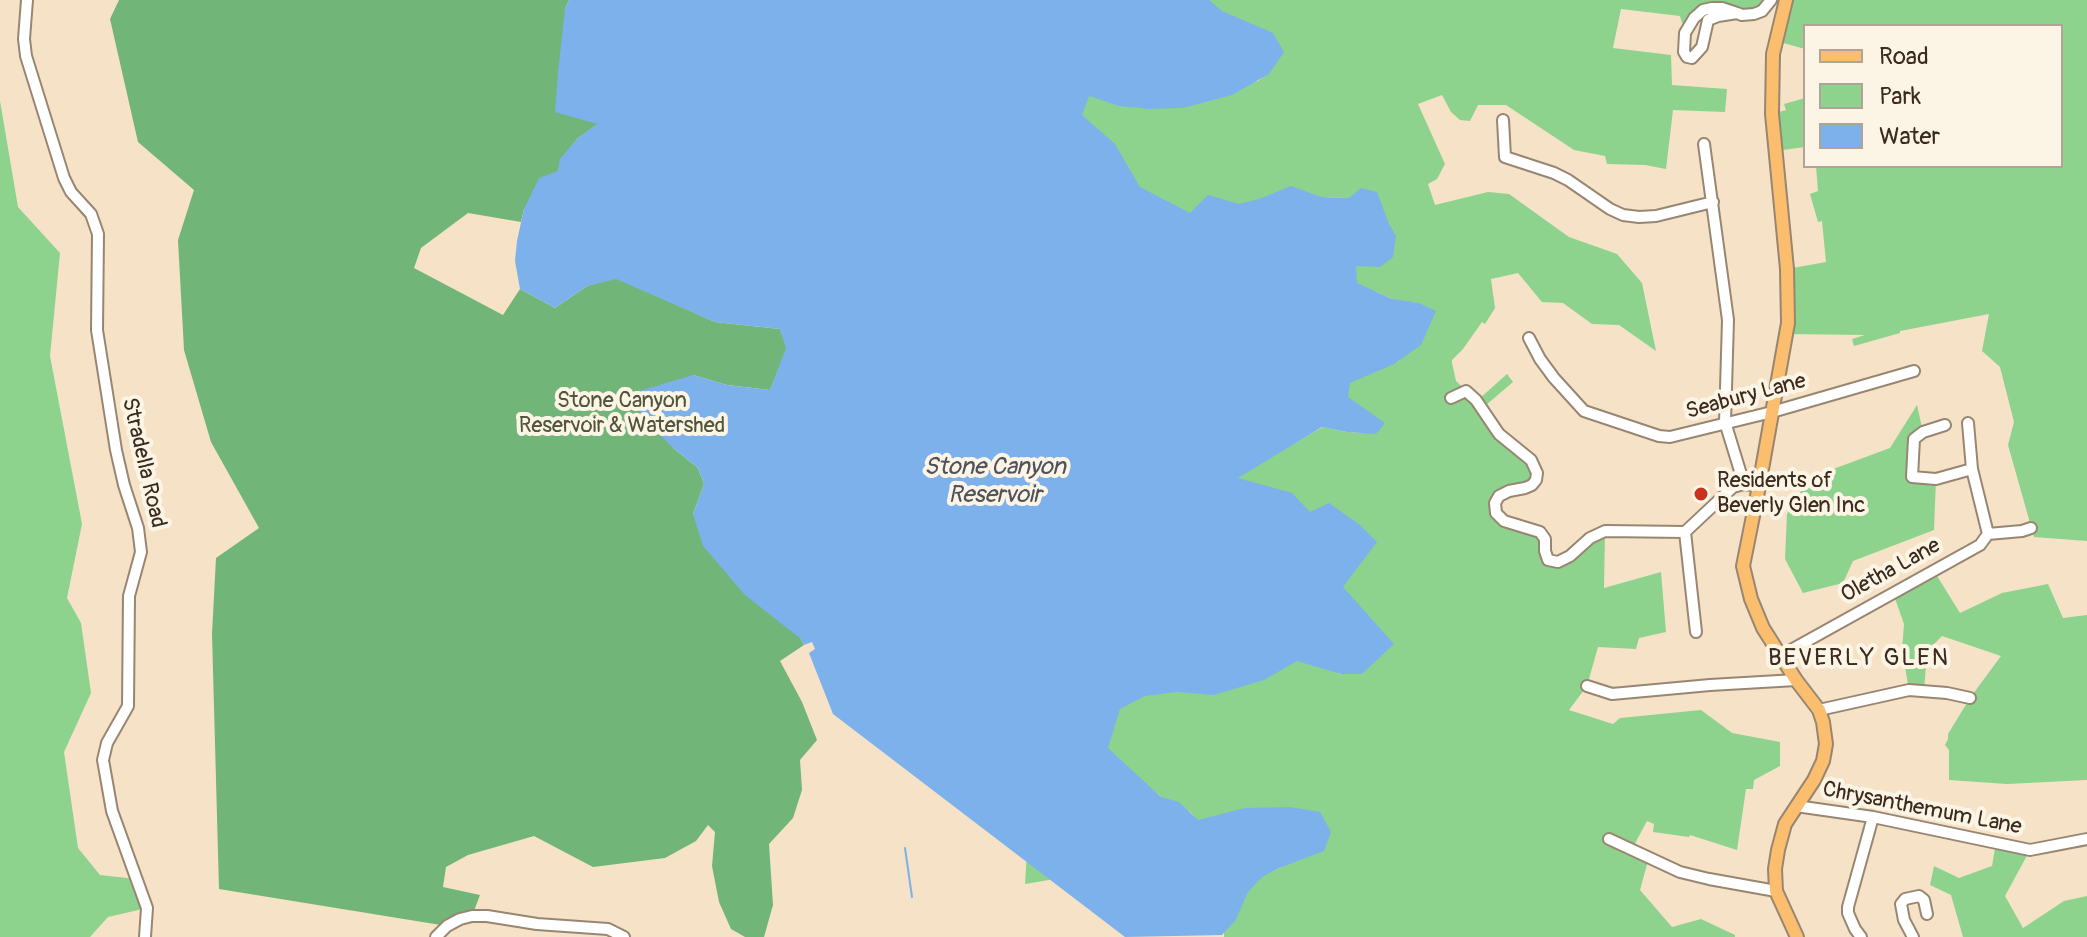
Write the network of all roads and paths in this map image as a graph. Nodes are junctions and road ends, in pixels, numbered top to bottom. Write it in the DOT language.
graph roads {
  1 [pos="27,0"];
  2 [pos="1771,0"];
  3 [pos="1786,0"];
  4 [pos="1737,13"];
  5 [pos="1503,120"];
  6 [pos="1704,144"];
  7 [pos="1713,202"];
  8 [pos="1529,338"];
  9 [pos="1914,371"];
  10 [pos="1451,398"];
  11 [pos="1772,412"];
  12 [pos="1725,422"];
  13 [pos="1968,423"];
  14 [pos="1945,425"];
  15 [pos="1972,469"];
  16 [pos="1744,484"];
  17 [pos="1759,486"];
  18 [pos="2027,529"];
  19 [pos="1685,532"];
  20 [pos="1988,534"];
  21 [pos="1696,632"];
  22 [pos="1780,656"];
  23 [pos="1796,680"];
  24 [pos="1587,686"];
  25 [pos="1970,698"];
  26 [pos="1819,710"];
  27 [pos="1796,806"];
  28 [pos="1873,817"];
  29 [pos="1609,839"];
  30 [pos="2087,839"];
  31 [pos="1776,891"];
  32 [pos="1927,914"];
  33 [pos="145,937"];
  34 [pos="436,937"];
  35 [pos="624,937"];
  36 [pos="1797,937"];
  37 [pos="1861,937"];
  38 [pos="1913,937"];
  1 -- 33 [label="street, Stradella Road"];
  2 -- 4 [label="street"];
  3 -- 11 [label="main road"];
  4 -- 4 [label="street"];
  5 -- 7 [label="street"];
  6 -- 7 [label="street"];
  7 -- 12 [label="street"];
  8 -- 12 [label="street, Seabury Lane"];
  9 -- 11 [label="street, Seabury Lane"];
  10 -- 19 [label="street"];
  11 -- 12 [label="street, Seabury Lane"];
  11 -- 17 [label="main road"];
  12 -- 16 [label="street"];
  13 -- 15 [label="street"];
  14 -- 15 [label="street"];
  15 -- 20 [label="street"];
  16 -- 17 [label="street"];
  16 -- 19 [label="street"];
  17 -- 22 [label="main road"];
  18 -- 20 [label="street"];
  19 -- 21 [label="street"];
  20 -- 22 [label="street, Oletha Lane"];
  22 -- 23 [label="main road"];
  23 -- 24 [label="street"];
  23 -- 26 [label="main road"];
  25 -- 26 [label="street"];
  26 -- 27 [label="main road"];
  27 -- 28 [label="street, Chrysanthemum Lane"];
  27 -- 31 [label="main road"];
  28 -- 30 [label="street, Chrysanthemum Lane"];
  28 -- 37 [label="street"];
  29 -- 31 [label="street"];
  31 -- 36 [label="main road"];
  32 -- 38 [label="street"];
  34 -- 35 [label="street"];
}
